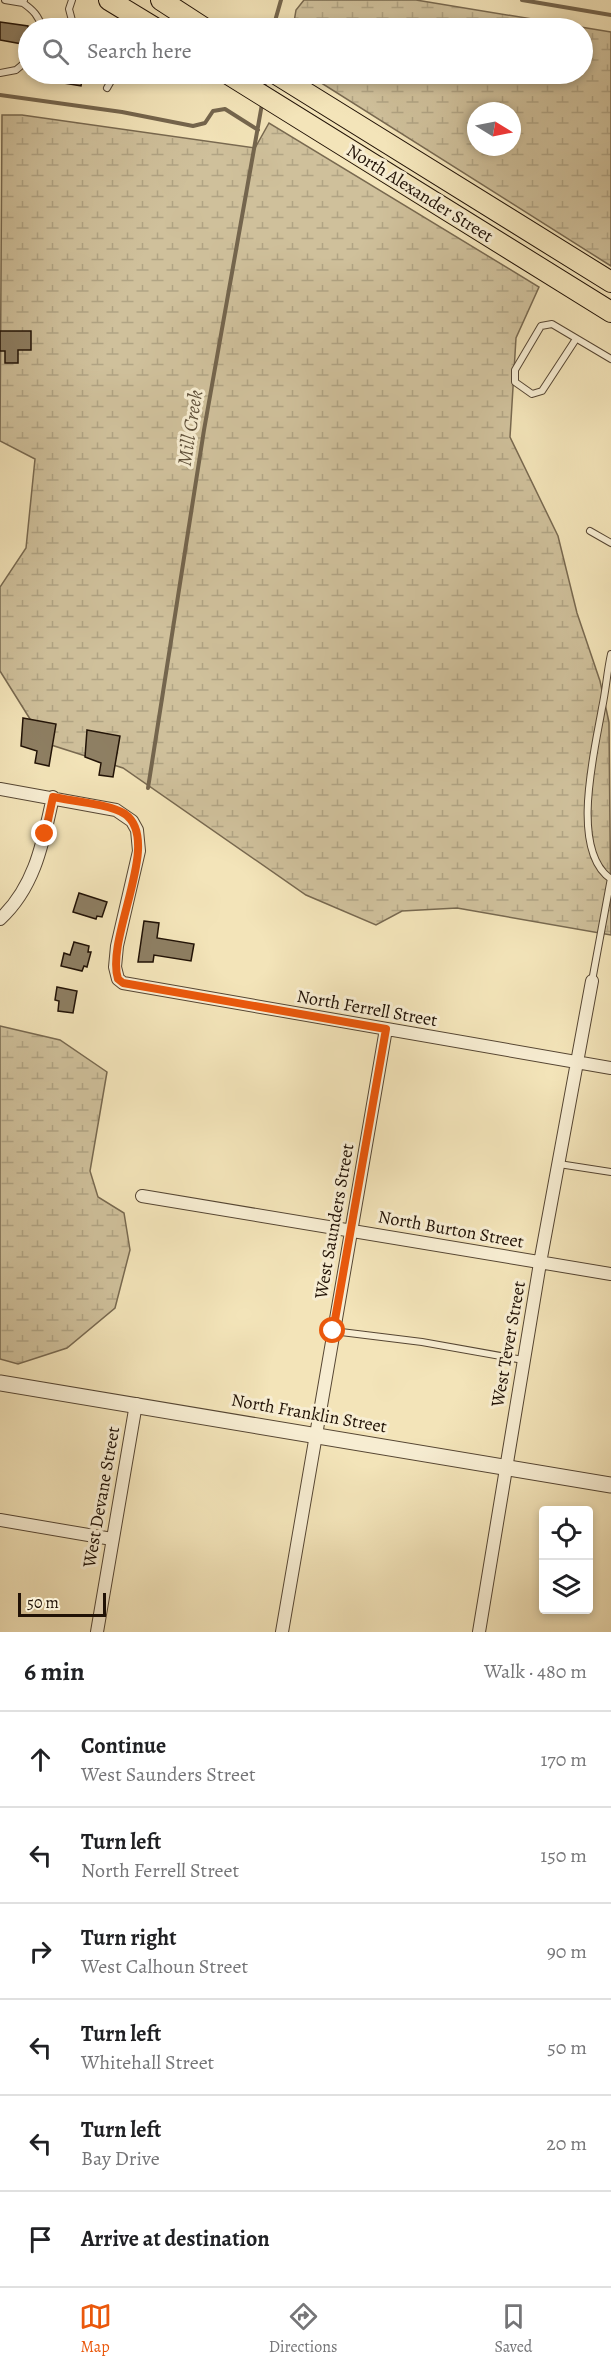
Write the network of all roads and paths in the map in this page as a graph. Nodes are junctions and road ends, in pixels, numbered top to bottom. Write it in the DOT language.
graph roads {
  1 [pos="5,0"];
  2 [pos="72,0"];
  3 [pos="109,0"];
  4 [pos="160,0"];
  5 [pos="24,1"];
  6 [pos="37,18"];
  7 [pos="71,18"];
  8 [pos="139,18"];
  9 [pos="188,18"];
  10 [pos="18,68"];
  11 [pos="0,73"];
  12 [pos="109,84"];
  13 [pos="245,84"];
  14 [pos="292,84"];
  15 [pos="107,88"];
  16 [pos="611,282"];
  17 [pos="611,312"];
  18 [pos="576,339"];
  19 [pos="610,360"];
  20 [pos="590,531"];
  21 [pos="611,543"];
  22 [pos="611,654"];
  23 [pos="0,789"];
  24 [pos="53,797"];
  25 [pos="611,879"];
  26 [pos="0,920"];
  27 [pos="592,981"];
  28 [pos="386,1029"];
  29 [pos="577,1063"];
  30 [pos="611,1068"];
  31 [pos="558,1164"];
  32 [pos="611,1172"];
  33 [pos="142,1196"];
  34 [pos="350,1229"];
  35 [pos="540,1263"];
  36 [pos="611,1274"];
  37 [pos="333,1331"];
  38 [pos="524,1360"];
  39 [pos="0,1383"];
  40 [pos="136,1404"];
  41 [pos="315,1434"];
  42 [pos="506,1467"];
  43 [pos="611,1485"];
  44 [pos="0,1520"];
  45 [pos="112,1539"];
  46 [pos="97,1632"];
  47 [pos="282,1632"];
  48 [pos="479,1632"];
  1 -- 5 [label="lane"];
  2 -- 7 [label="lane"];
  3 -- 8 [label="main road"];
  4 -- 9 [label="main road"];
  5 -- 6 [label="lane"];
  10 -- 11 [label="lane"];
  12 -- 15 [label="lane"];
  13 -- 17 [label="main road, North Alexander Street"];
  14 -- 16 [label="main road, North Alexander Street"];
  18 -- 18 [label="lane"];
  18 -- 19 [label="lane"];
  20 -- 21 [label="lane"];
  22 -- 25 [label="lane"];
  23 -- 24 [label="street"];
  24 -- 26 [label="street"];
  24 -- 28 [label="street, North Ferrell Street"];
  25 -- 27 [label="lane"];
  27 -- 29 [label="street, West Tever Street"];
  28 -- 29 [label="street, North Ferrell Street"];
  28 -- 34 [label="street, West Saunders Street"];
  29 -- 30 [label="street, North Ferrell Street"];
  29 -- 31 [label="street, West Tever Street"];
  31 -- 32 [label="lane"];
  31 -- 35 [label="street, West Tever Street"];
  33 -- 34 [label="street, North Burton Street"];
  34 -- 35 [label="street, North Burton Street"];
  34 -- 37 [label="street, West Saunders Street"];
  35 -- 36 [label="street, North Burton Street"];
  35 -- 38 [label="street, West Tever Street"];
  37 -- 38 [label="lane"];
  37 -- 41 [label="street, West Saunders Street"];
  38 -- 42 [label="street, West Tever Street"];
  39 -- 40 [label="street, North Franklin Street"];
  40 -- 41 [label="street, North Franklin Street"];
  40 -- 45 [label="street, West Devane Street"];
  41 -- 42 [label="street, North Franklin Street"];
  41 -- 47 [label="street, West Saunders Street"];
  42 -- 43 [label="street, North Franklin Street"];
  42 -- 48 [label="street, West Tever Street"];
  44 -- 45 [label="street"];
  45 -- 46 [label="street, West Devane Street"];
}
